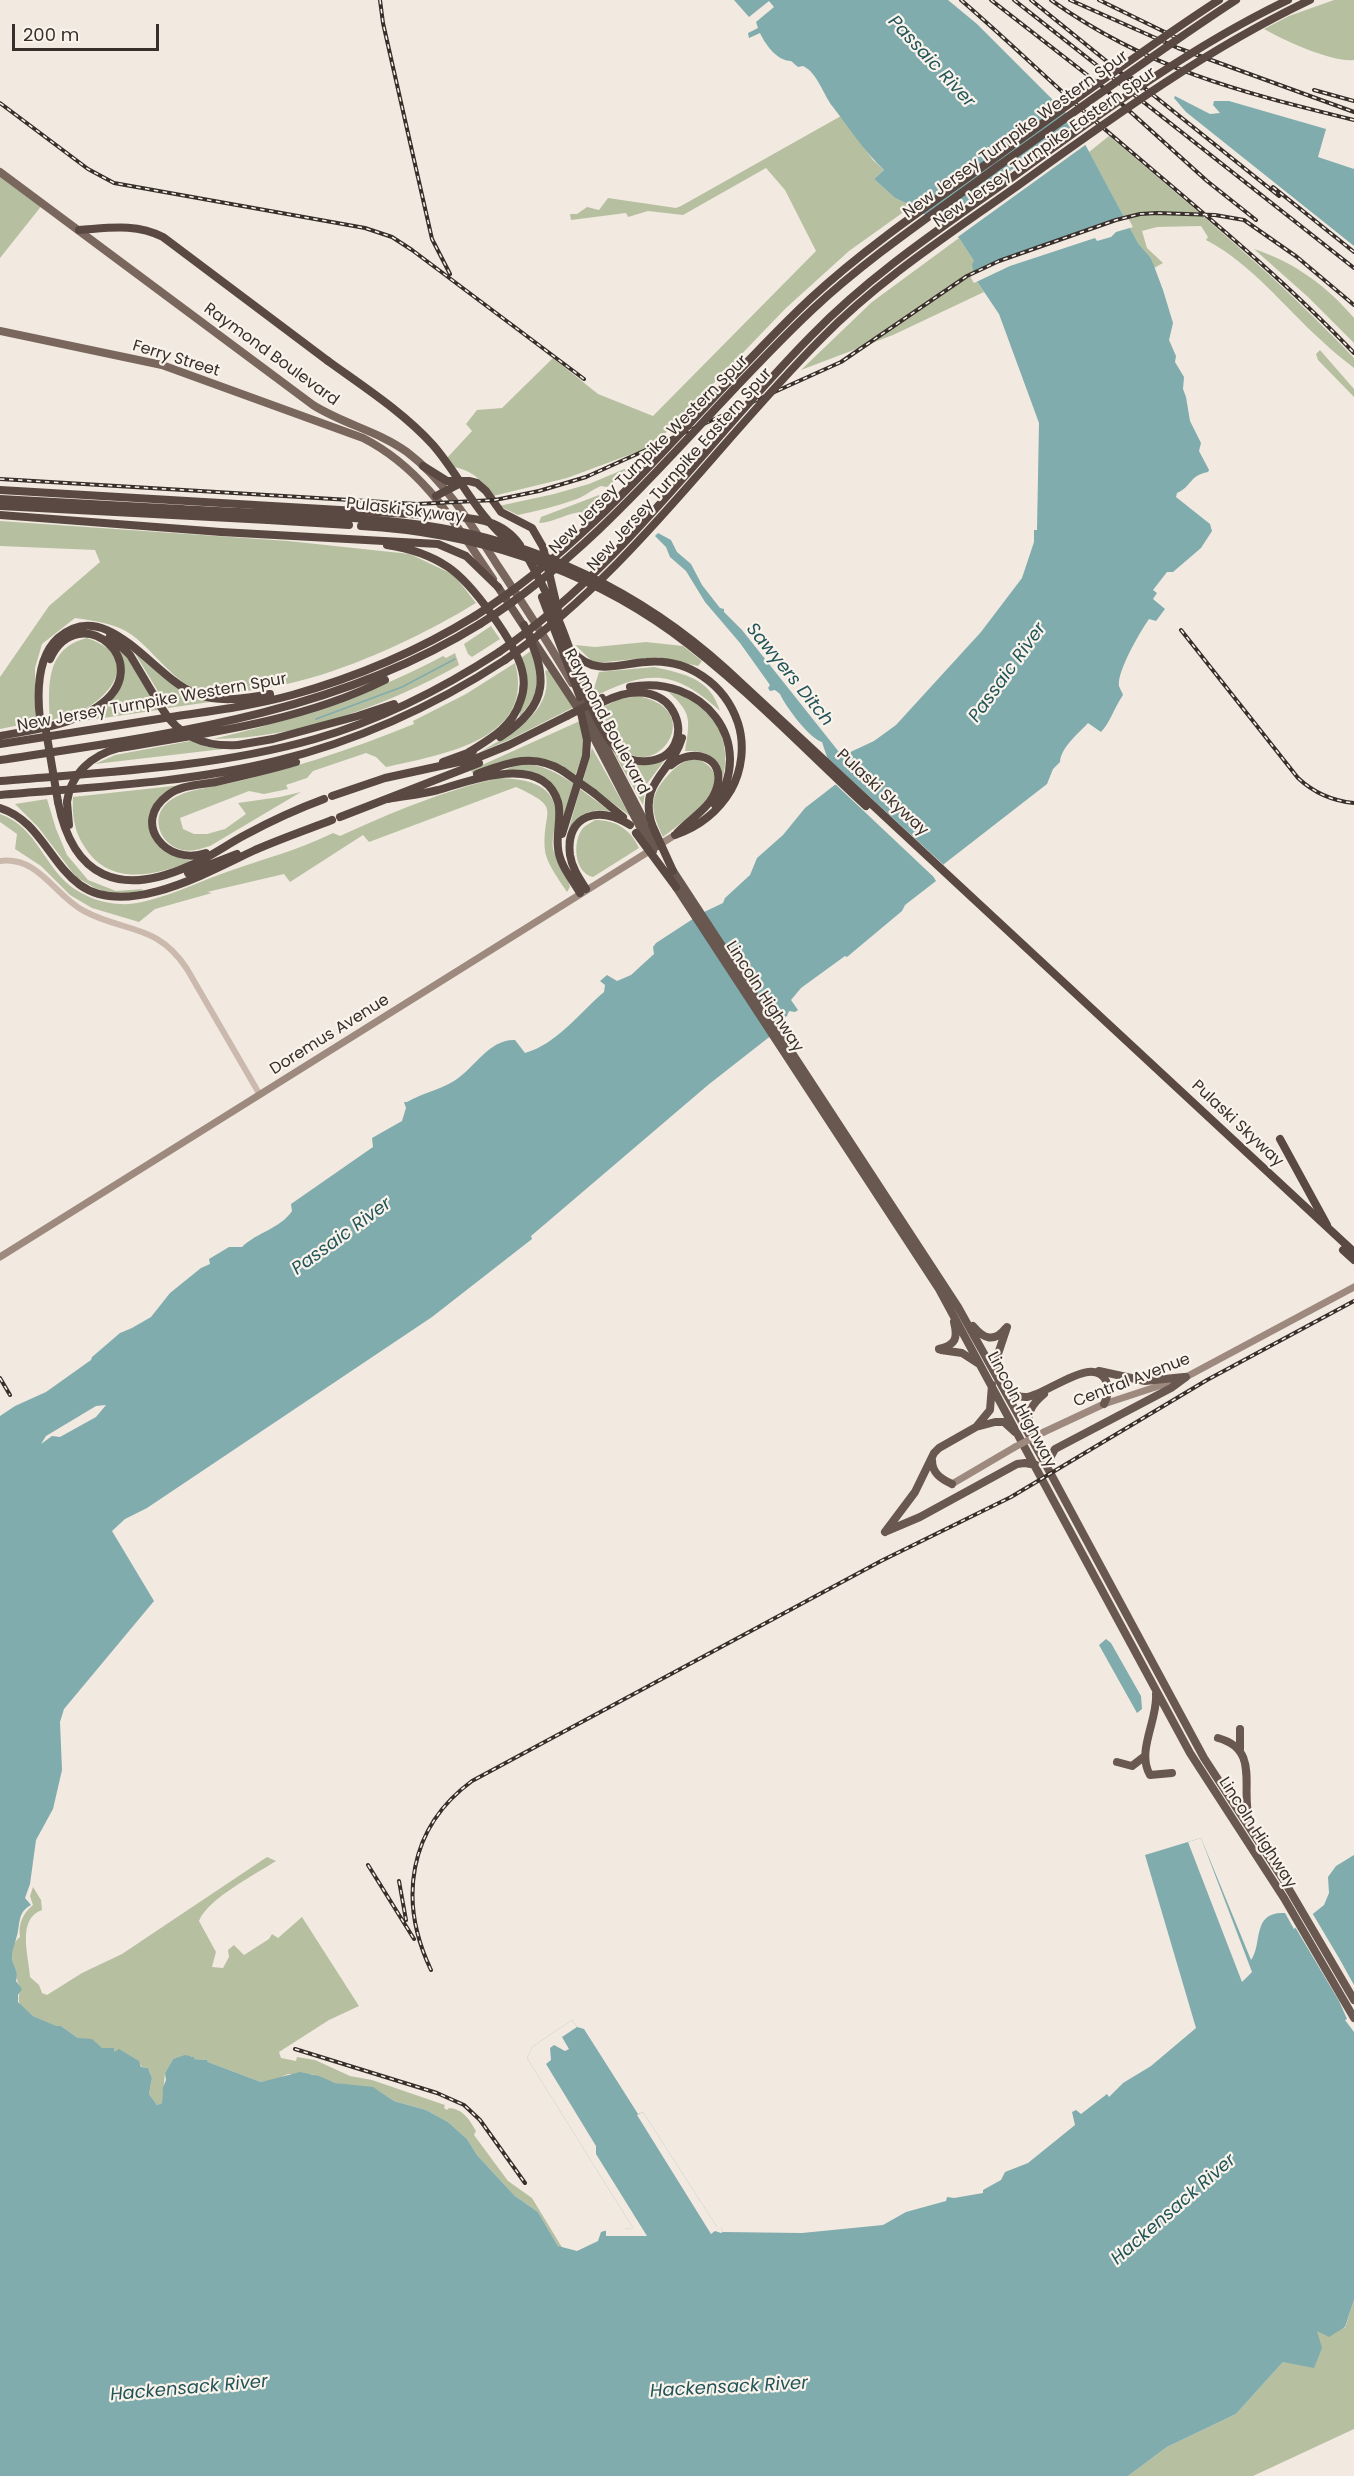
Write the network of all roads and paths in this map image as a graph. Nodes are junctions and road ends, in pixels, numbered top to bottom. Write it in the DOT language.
graph roads {
  1 [pos="1219,0"];
  2 [pos="1236,0"];
  3 [pos="1288,0"];
  4 [pos="1310,0"];
  5 [pos="0,171"];
  6 [pos="79,230"];
  7 [pos="0,331"];
  8 [pos="340,428"];
  9 [pos="423,466"];
  10 [pos="467,481"];
  11 [pos="444,490"];
  12 [pos="0,491"];
  13 [pos="436,496"];
  14 [pos="0,499"];
  15 [pos="0,506"];
  16 [pos="160,508"];
  17 [pos="0,514"];
  18 [pos="185,515"];
  19 [pos="308,538"];
  20 [pos="518,546"];
  21 [pos="498,587"];
  22 [pos="478,620"];
  23 [pos="524,625"];
  24 [pos="78,628"];
  25 [pos="562,629"];
  26 [pos="570,648"];
  27 [pos="502,656"];
  28 [pos="409,664"];
  29 [pos="639,685"];
  30 [pos="312,689"];
  31 [pos="424,696"];
  32 [pos="580,698"];
  33 [pos="602,700"];
  34 [pos="581,713"];
  35 [pos="568,718"];
  36 [pos="42,719"];
  37 [pos="0,736"];
  38 [pos="0,744"];
  39 [pos="325,748"];
  40 [pos="469,752"];
  41 [pos="0,760"];
  42 [pos="423,770"];
  43 [pos="658,777"];
  44 [pos="0,782"];
  45 [pos="455,784"];
  46 [pos="0,795"];
  47 [pos="388,799"];
  48 [pos="60,802"];
  49 [pos="0,808"];
  50 [pos="704,820"];
  51 [pos="630,825"];
  52 [pos="644,828"];
  53 [pos="675,835"];
  54 [pos="224,847"];
  55 [pos="257,849"];
  56 [pos="562,860"];
  57 [pos="0,861"];
  58 [pos="673,871"];
  59 [pos="676,887"];
  60 [pos="583,891"];
  61 [pos="260,1095"];
  62 [pos="1280,1139"];
  63 [pos="904,1228"];
  64 [pos="1354,1256"];
  65 [pos="0,1257"];
  66 [pos="1354,1287"];
  67 [pos="954,1308"];
  68 [pos="983,1367"];
  69 [pos="1096,1371"];
  70 [pos="1186,1377"];
  71 [pos="996,1382"];
  72 [pos="1049,1390"];
  73 [pos="1104,1404"];
  74 [pos="976,1427"];
  75 [pos="1020,1437"];
  76 [pos="1035,1446"];
  77 [pos="932,1458"];
  78 [pos="1046,1464"];
  79 [pos="1036,1466"];
  80 [pos="952,1484"];
  81 [pos="1156,1689"];
  82 [pos="1240,1729"];
  83 [pos="1218,1738"];
  84 [pos="1240,1750"];
  85 [pos="1145,1756"];
  86 [pos="1117,1762"];
  87 [pos="1172,1773"];
  88 [pos="1254,1835"];
  89 [pos="1288,1896"];
  90 [pos="1354,2000"];
  91 [pos="1354,2018"];
  1 -- 22 [label="highway, New Jersey Turnpike Western Spur, bridge"];
  2 -- 22 [label="highway, New Jersey Turnpike Western Spur, bridge"];
  3 -- 27 [label="highway, New Jersey Turnpike Eastern Spur, bridge"];
  4 -- 27 [label="highway, New Jersey Turnpike Eastern Spur, bridge"];
  5 -- 6 [label="main road, Raymond Boulevard"];
  6 -- 9 [label="main road, Raymond Boulevard"];
  6 -- 20 [label="highway, bridge"];
  7 -- 8 [label="main road, Ferry Street"];
  8 -- 13 [label="main road, Raymond Boulevard"];
  9 -- 10 [label="highway"];
  9 -- 11 [label="main road, Raymond Boulevard"];
  10 -- 11 [label="highway"];
  10 -- 25 [label="highway"];
  11 -- 13 [label="highway"];
  11 -- 32 [label="main road, Raymond Boulevard"];
  12 -- 16 [label="highway"];
  12 -- 20 [label="highway, bridge"];
  13 -- 21 [label="main road, Raymond Boulevard"];
  14 -- 16 [label="highway"];
  15 -- 18 [label="highway"];
  16 -- 18 [label="highway, Pulaski Skyway"];
  17 -- 18 [label="highway"];
  17 -- 19 [label="highway"];
  18 -- 20 [label="highway, Pulaski Skyway, bridge"];
  18 -- 64 [label="highway, Pulaski Skyway, bridge"];
  19 -- 21 [label="highway"];
  19 -- 40 [label="highway"];
  20 -- 25 [label="highway"];
  20 -- 32 [label="highway"];
  20 -- 64 [label="highway, Pulaski Skyway, bridge"];
  21 -- 23 [label="highway, Raymond Boulevard"];
  22 -- 28 [label="highway, New Jersey Turnpike Western Spur"];
  22 -- 30 [label="highway, New Jersey Turnpike Western Spur"];
  23 -- 34 [label="highway, Raymond Boulevard"];
  23 -- 40 [label="highway"];
  24 -- 30 [label="highway"];
  24 -- 31 [label="highway, bridge"];
  24 -- 36 [label="highway"];
  25 -- 26 [label="highway"];
  26 -- 33 [label="highway"];
  26 -- 50 [label="highway"];
  27 -- 31 [label="highway, New Jersey Turnpike Eastern Spur"];
  27 -- 39 [label="highway, New Jersey Turnpike Eastern Spur"];
  28 -- 41 [label="highway, New Jersey Turnpike Western Spur"];
  28 -- 48 [label="highway, bridge"];
  29 -- 33 [label="highway"];
  29 -- 43 [label="highway"];
  29 -- 50 [label="highway"];
  30 -- 38 [label="highway, New Jersey Turnpike Western Spur"];
  31 -- 44 [label="highway, New Jersey Turnpike Eastern Spur"];
  32 -- 52 [label="highway, Raymond Boulevard"];
  33 -- 35 [label="highway, bridge"];
  34 -- 52 [label="highway, Raymond Boulevard"];
  34 -- 56 [label="highway"];
  35 -- 42 [label="highway"];
  35 -- 47 [label="highway"];
  36 -- 37 [label="highway"];
  36 -- 48 [label="highway, bridge"];
  39 -- 46 [label="highway, New Jersey Turnpike Eastern Spur"];
  39 -- 54 [label="highway"];
  40 -- 42 [label="highway"];
  42 -- 54 [label="highway"];
  43 -- 52 [label="highway"];
  43 -- 53 [label="highway"];
  45 -- 47 [label="highway"];
  45 -- 51 [label="highway, bridge"];
  45 -- 56 [label="highway"];
  47 -- 55 [label="highway"];
  48 -- 54 [label="highway"];
  48 -- 55 [label="highway"];
  49 -- 55 [label="highway"];
  50 -- 53 [label="highway"];
  51 -- 52 [label="highway"];
  51 -- 60 [label="highway"];
  52 -- 58 [label="highway, bridge"];
  52 -- 59 [label="highway, bridge"];
  53 -- 60 [label="main road, Doremus Avenue"];
  56 -- 60 [label="highway"];
  57 -- 61 [label="street"];
  58 -- 63 [label="highway, Lincoln Highway"];
  59 -- 63 [label="highway, Lincoln Highway"];
  60 -- 61 [label="main road, Doremus Avenue"];
  61 -- 65 [label="main road, Doremus Avenue"];
  62 -- 64 [label="highway, bridge"];
  63 -- 67 [label="highway, Lincoln Highway"];
  66 -- 70 [label="main road, Central Avenue"];
  67 -- 68 [label="highway, Lincoln Highway"];
  67 -- 68 [label="highway"];
  67 -- 71 [label="highway, Lincoln Highway"];
  67 -- 71 [label="highway"];
  68 -- 71 [label="highway, Lincoln Highway"];
  69 -- 70 [label="highway"];
  69 -- 72 [label="highway"];
  69 -- 73 [label="highway"];
  70 -- 73 [label="main road, Central Avenue"];
  70 -- 78 [label="highway"];
  71 -- 72 [label="highway"];
  71 -- 74 [label="highway"];
  71 -- 75 [label="highway, Lincoln Highway"];
  71 -- 76 [label="highway, Lincoln Highway"];
  72 -- 76 [label="highway"];
  73 -- 80 [label="main road, Central Avenue, bridge"];
  74 -- 75 [label="highway"];
  74 -- 77 [label="highway"];
  75 -- 79 [label="highway, Lincoln Highway"];
  76 -- 78 [label="highway, Lincoln Highway"];
  77 -- 79 [label="highway"];
  77 -- 80 [label="highway"];
  78 -- 88 [label="highway, Lincoln Highway"];
  79 -- 81 [label="highway, Lincoln Highway"];
  81 -- 85 [label="highway"];
  81 -- 89 [label="highway, Lincoln Highway"];
  82 -- 84 [label="highway"];
  83 -- 84 [label="highway"];
  84 -- 88 [label="highway"];
  85 -- 86 [label="highway"];
  85 -- 87 [label="highway"];
  88 -- 89 [label="highway, Lincoln Highway"];
  89 -- 90 [label="highway, Lincoln Highway"];
  89 -- 91 [label="highway, Lincoln Highway"];
}
